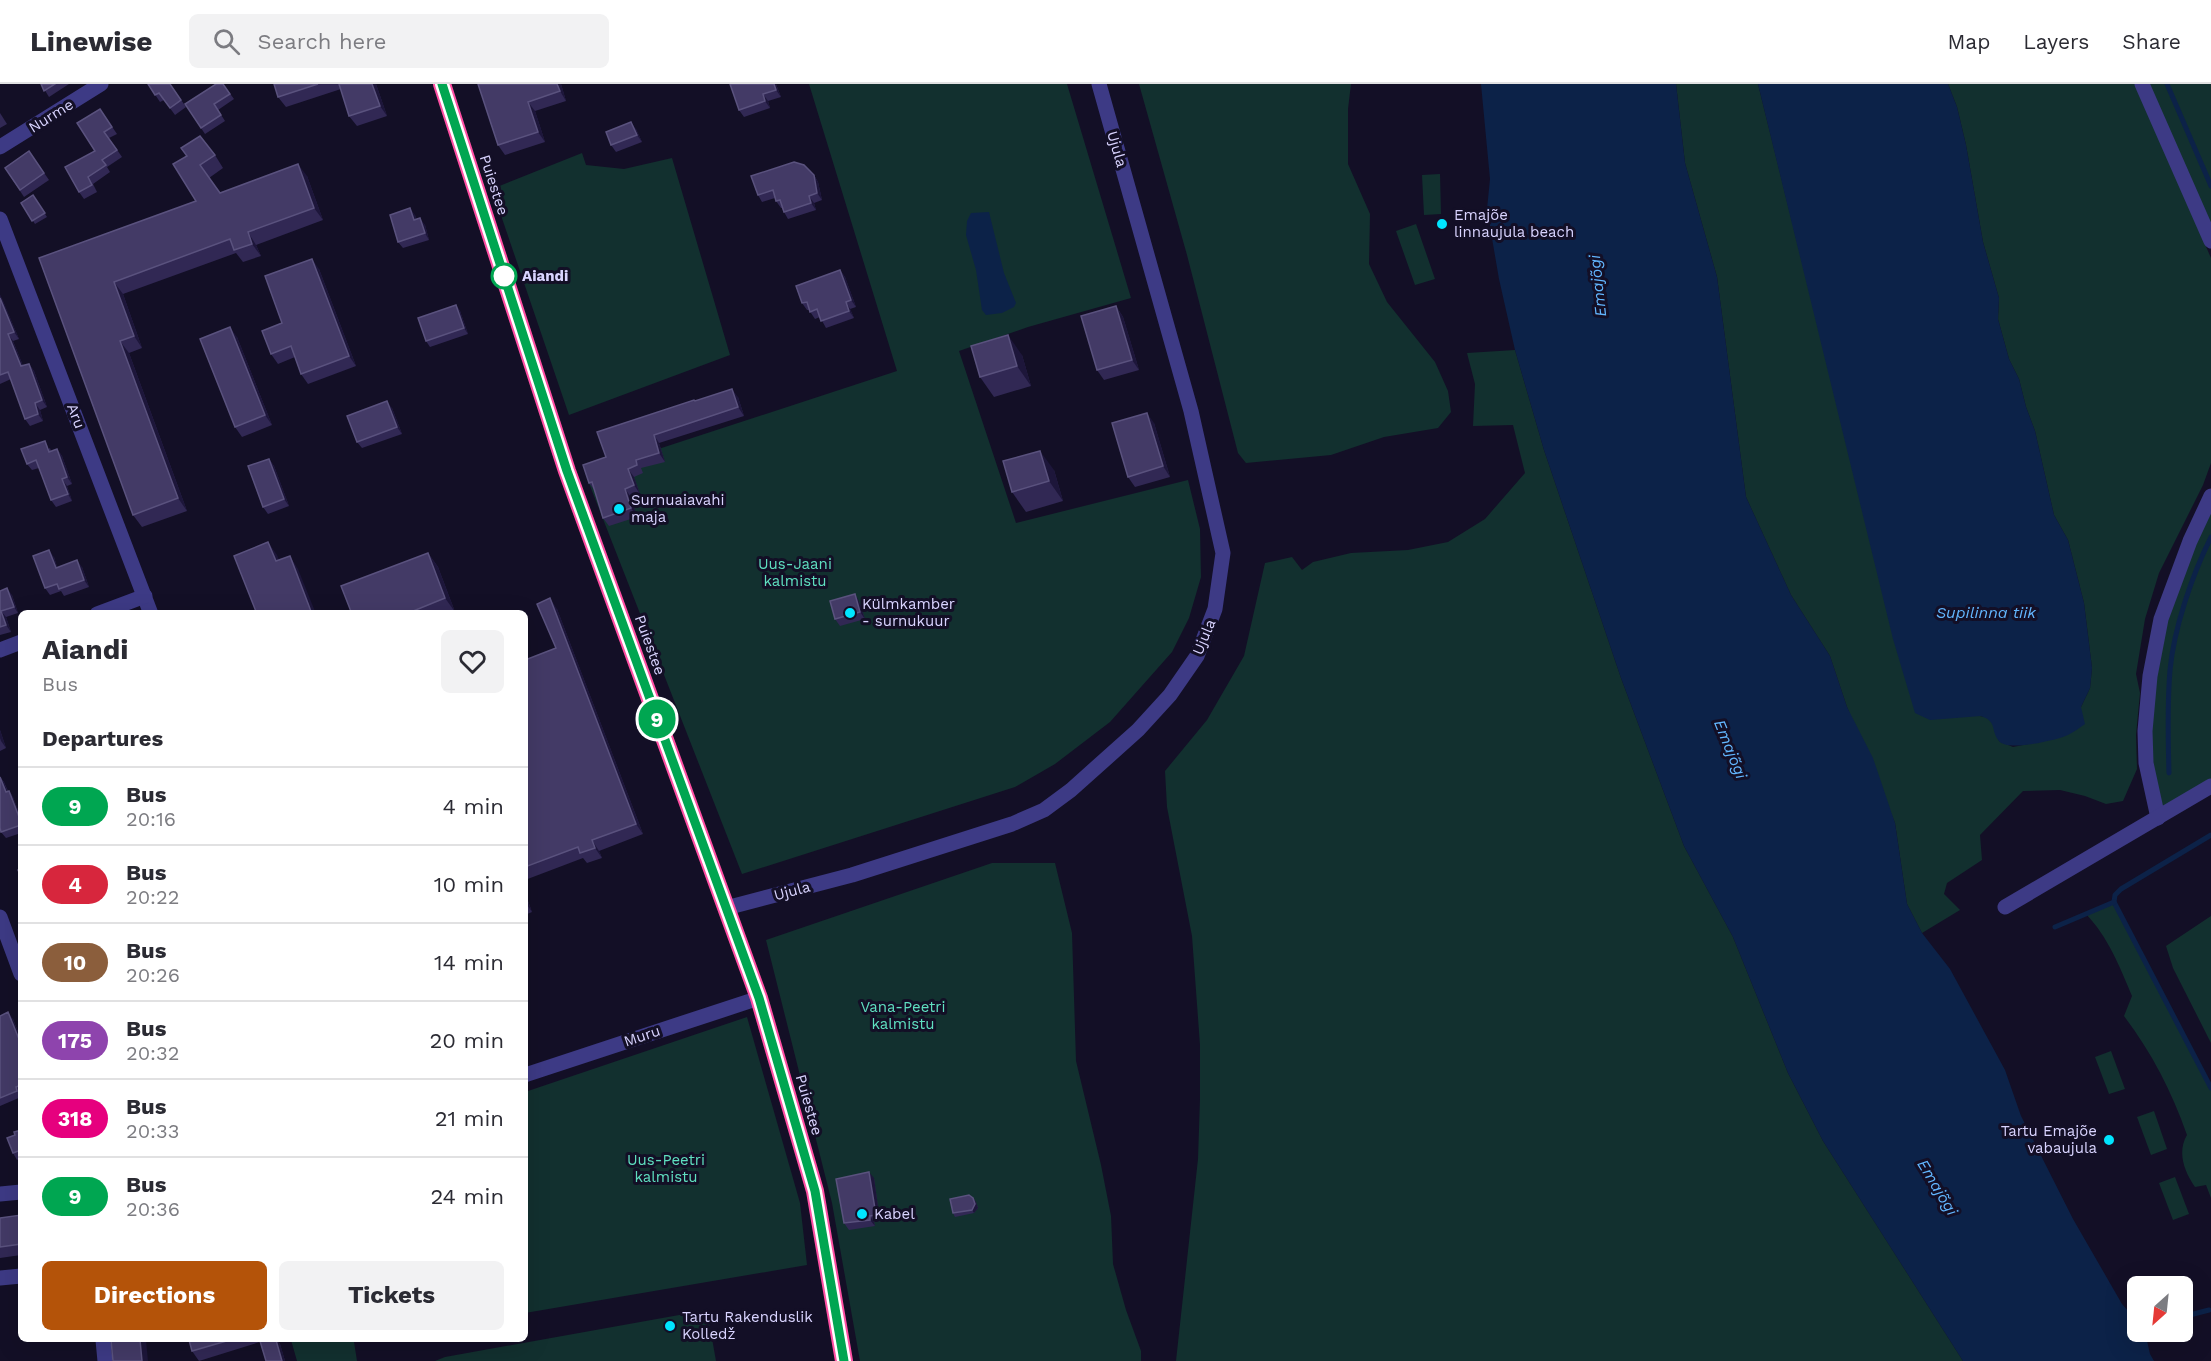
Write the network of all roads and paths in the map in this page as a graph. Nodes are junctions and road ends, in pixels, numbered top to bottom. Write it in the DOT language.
graph roads {
  1 [pos="100,84"];
  2 [pos="442,84"];
  3 [pos="1099,84"];
  4 [pos="2142,84"];
  5 [pos="0,147"];
  6 [pos="0,219"];
  7 [pos="2211,241"];
  8 [pos="2211,496"];
  9 [pos="145,596"];
  10 [pos="108,610"];
  11 [pos="150,610"];
  12 [pos="18,643"];
  13 [pos="0,650"];
  14 [pos="2211,786"];
  15 [pos="2158,818"];
  16 [pos="2005,907"];
  17 [pos="726,908"];
  18 [pos="0,917"];
  19 [pos="18,966"];
  20 [pos="759,998"];
  21 [pos="528,1074"];
  22 [pos="18,1192"];
  23 [pos="0,1194"];
  24 [pos="18,1276"];
  25 [pos="0,1278"];
  26 [pos="103,1342"];
  27 [pos="105,1361"];
  28 [pos="844,1361"];
  1 -- 5 [label="street, Nurme"];
  2 -- 17 [label="highway, Puiestee"];
  3 -- 17 [label="street, Ujula"];
  4 -- 7 [label="street"];
  6 -- 9 [label="street, Aru"];
  8 -- 15 [label="street"];
  9 -- 10 [label="street"];
  9 -- 11 [label="street, Aru"];
  12 -- 13 [label="street"];
  14 -- 15 [label="street"];
  15 -- 16 [label="street"];
  17 -- 20 [label="highway, Puiestee"];
  18 -- 19 [label="street"];
  20 -- 21 [label="street, Muru"];
  20 -- 28 [label="highway, Puiestee"];
  22 -- 23 [label="street"];
  24 -- 25 [label="street"];
  26 -- 27 [label="street"];
}
